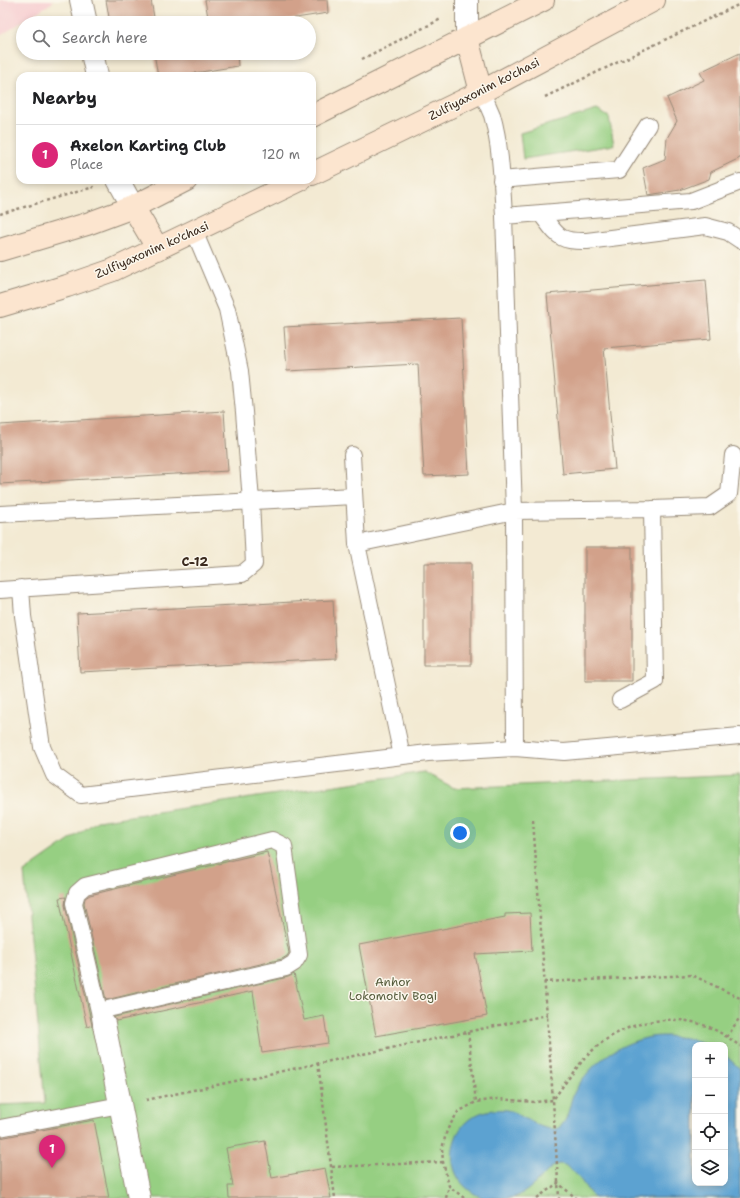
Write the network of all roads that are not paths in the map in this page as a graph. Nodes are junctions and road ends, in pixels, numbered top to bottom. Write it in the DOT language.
graph roads {
  1 [pos="82,0"];
  2 [pos="542,0"];
  3 [pos="654,0"];
  4 [pos="467,3"];
  5 [pos="85,16"];
  6 [pos="467,38"];
  7 [pos="94,60"];
  8 [pos="96,72"];
  9 [pos="481,92"];
  10 [pos="316,114"];
  11 [pos="648,125"];
  12 [pos="316,172"];
  13 [pos="501,180"];
  14 [pos="740,182"];
  15 [pos="120,184"];
  16 [pos="178,184"];
  17 [pos="292,184"];
  18 [pos="133,207"];
  19 [pos="540,213"];
  20 [pos="504,216"];
  21 [pos="194,231"];
  22 [pos="740,240"];
  23 [pos="158,249"];
  24 [pos="0,250"];
  25 [pos="0,306"];
  26 [pos="352,455"];
  27 [pos="733,455"];
  28 [pos="354,496"];
  29 [pos="251,501"];
  30 [pos="652,509"];
  31 [pos="514,511"];
  32 [pos="0,514"];
  33 [pos="357,544"];
  34 [pos="21,588"];
  35 [pos="0,590"];
  36 [pos="620,700"];
  37 [pos="740,736"];
  38 [pos="515,748"];
  39 [pos="402,756"];
  40 [pos="102,1017"];
  41 [pos="118,1106"];
  42 [pos="0,1128"];
  43 [pos="139,1198"];
  1 -- 5 [label="street"];
  2 -- 6 [label="main road"];
  3 -- 9 [label="main road, Zulfiyaxonim ko'chasi"];
  4 -- 6 [label="street"];
  6 -- 9 [label="main road"];
  6 -- 10 [label="main road"];
  7 -- 8 [label="street"];
  9 -- 12 [label="main road, Zulfiyaxonim ko'chasi"];
  9 -- 13 [label="lane"];
  11 -- 13 [label="lane"];
  13 -- 20 [label="lane"];
  14 -- 19 [label="lane"];
  15 -- 18 [label="street"];
  16 -- 18 [label="main road"];
  17 -- 21 [label="main road, Zulfiyaxonim ko'chasi"];
  18 -- 23 [label="main road"];
  18 -- 24 [label="main road"];
  19 -- 20 [label="lane"];
  19 -- 22 [label="lane"];
  20 -- 31 [label="lane"];
  21 -- 23 [label="main road, Zulfiyaxonim ko'chasi"];
  21 -- 29 [label="lane"];
  23 -- 25 [label="main road, Zulfiyaxonim ko'chasi"];
  26 -- 28 [label="lane"];
  27 -- 30 [label="lane"];
  28 -- 29 [label="lane"];
  28 -- 33 [label="lane"];
  29 -- 32 [label="lane"];
  29 -- 34 [label="lane"];
  30 -- 31 [label="lane"];
  30 -- 36 [label="lane"];
  31 -- 33 [label="lane"];
  31 -- 38 [label="lane"];
  33 -- 39 [label="lane"];
  34 -- 35 [label="lane"];
  34 -- 39 [label="lane"];
  37 -- 38 [label="lane"];
  38 -- 39 [label="lane"];
  40 -- 40 [label="lane"];
  40 -- 41 [label="street"];
  41 -- 42 [label="lane"];
  41 -- 43 [label="street"];
}
